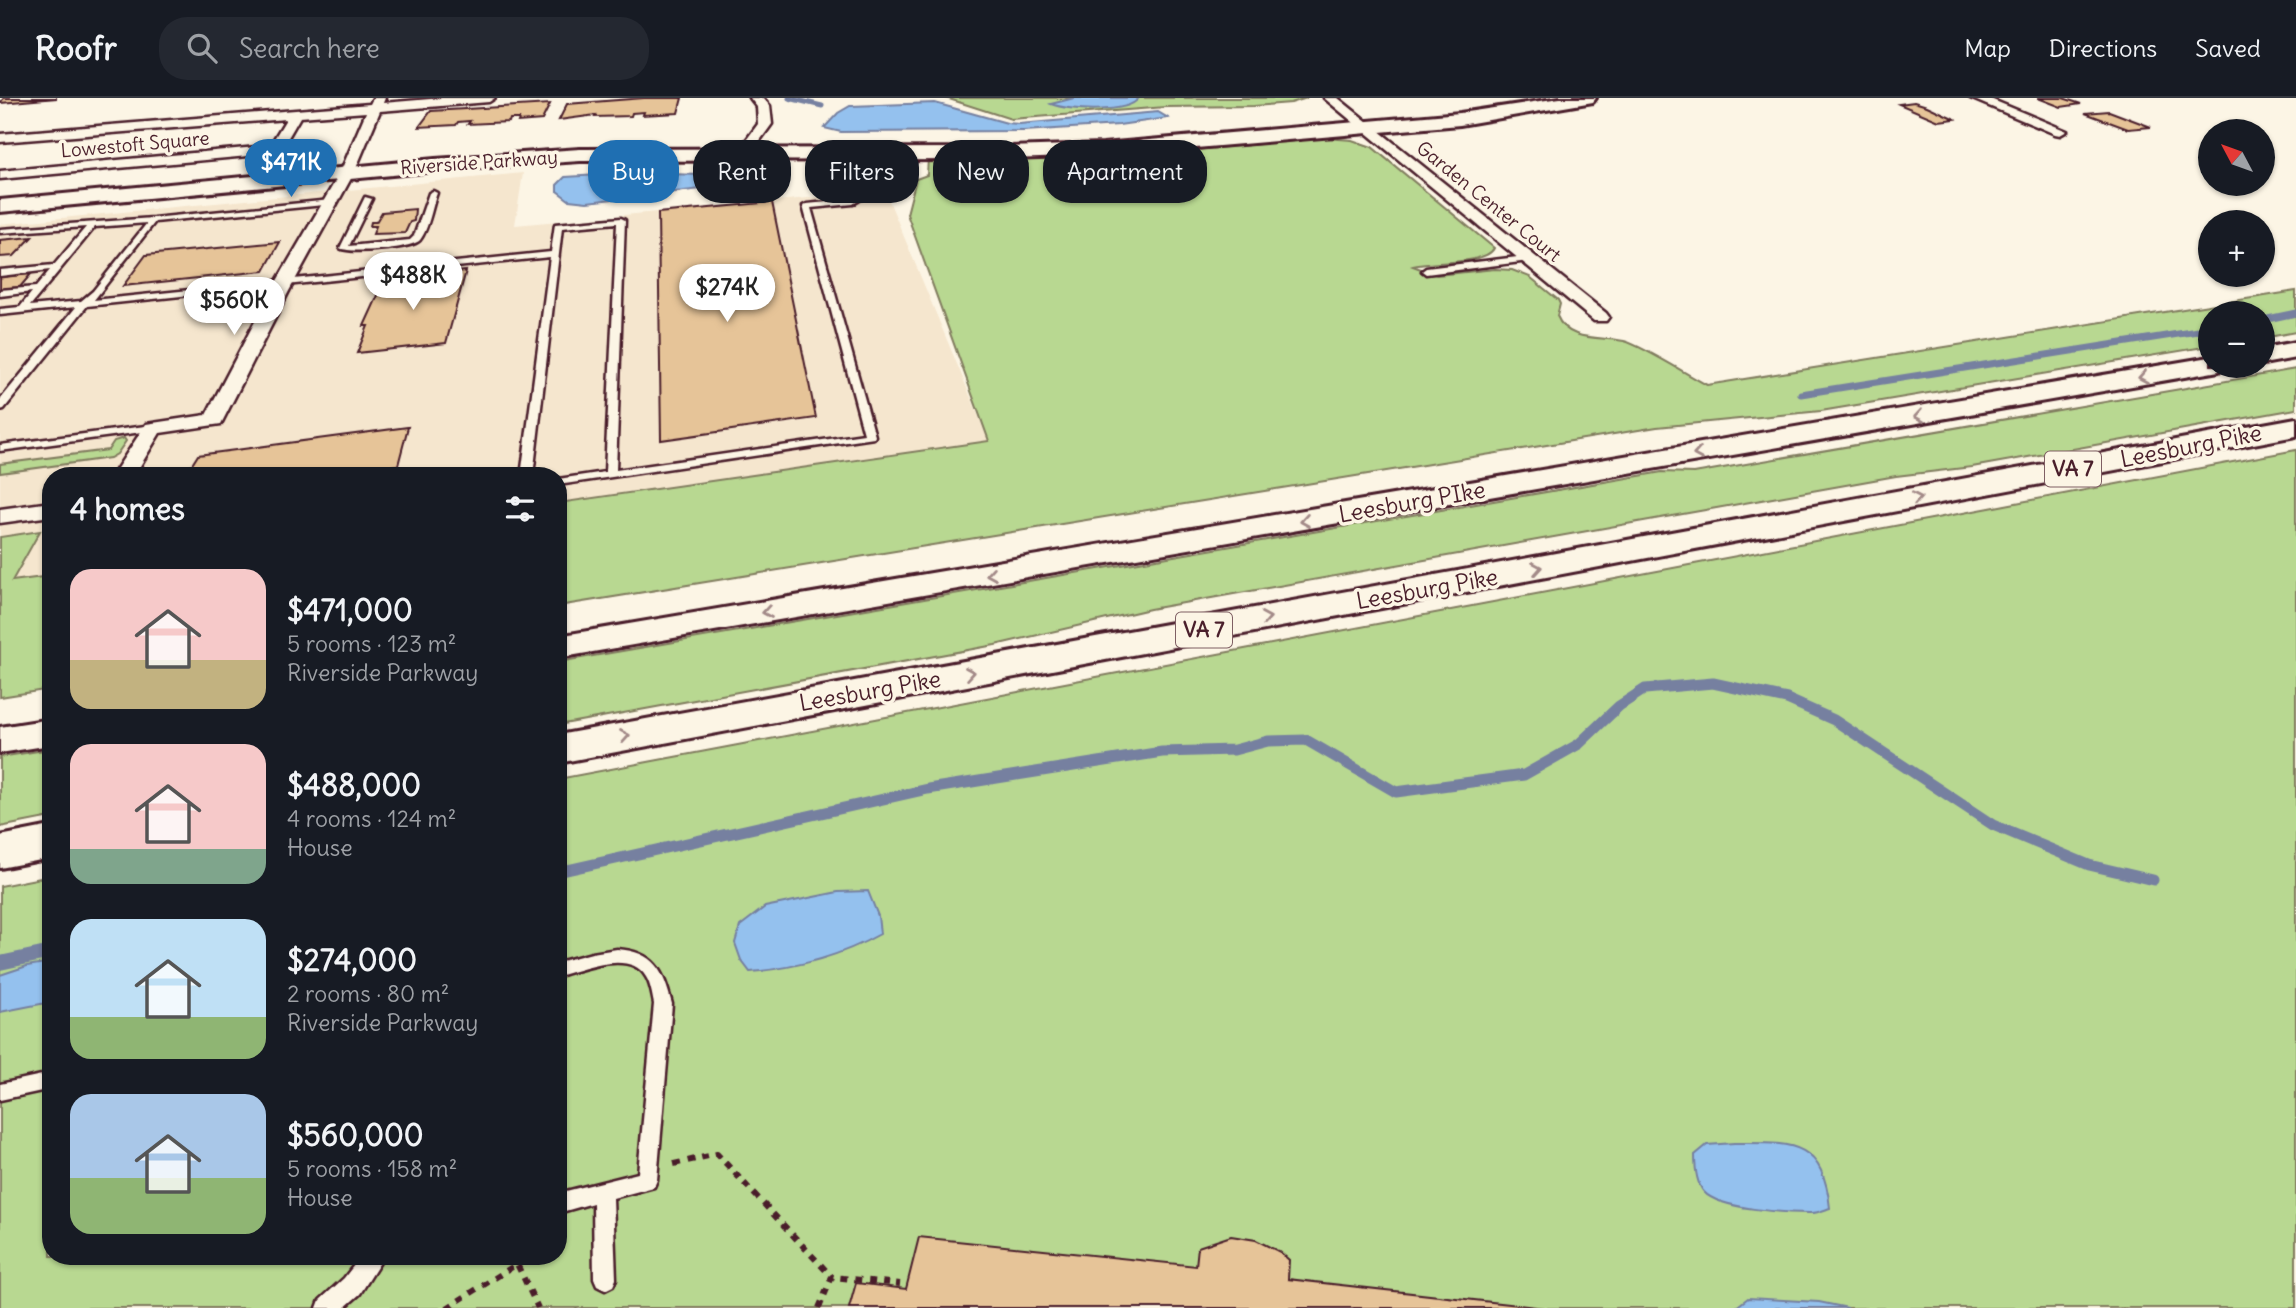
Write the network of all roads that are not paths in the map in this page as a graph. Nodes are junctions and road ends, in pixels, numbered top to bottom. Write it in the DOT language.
graph roads {
  1 [pos="489,98"];
  2 [pos="756,98"];
  3 [pos="1330,98"];
  4 [pos="1530,98"];
  5 [pos="1587,98"];
  6 [pos="1976,98"];
  7 [pos="377,102"];
  8 [pos="296,113"];
  9 [pos="1359,122"];
  10 [pos="2060,131"];
  11 [pos="6,138"];
  12 [pos="753,140"];
  13 [pos="791,143"];
  14 [pos="693,144"];
  15 [pos="0,148"];
  16 [pos="805,155"];
  17 [pos="919,155"];
  18 [pos="349,167"];
  19 [pos="0,175"];
  20 [pos="433,193"];
  21 [pos="0,194"];
  22 [pos="368,199"];
  23 [pos="331,202"];
  24 [pos="839,203"];
  25 [pos="0,205"];
  26 [pos="153,220"];
  27 [pos="94,223"];
  28 [pos="0,231"];
  29 [pos="555,254"];
  30 [pos="1526,259"];
  31 [pos="57,267"];
  32 [pos="1426,271"];
  33 [pos="0,273"];
  34 [pos="286,282"];
  35 [pos="40,289"];
  36 [pos="0,293"];
  37 [pos="84,303"];
  38 [pos="23,309"];
  39 [pos="0,312"];
  40 [pos="1600,317"];
  41 [pos="2296,350"];
  42 [pos="2275,354"];
  43 [pos="2198,367"];
  44 [pos="0,407"];
  45 [pos="2296,427"];
  46 [pos="153,428"];
  47 [pos="0,448"];
  48 [pos="129,467"];
  49 [pos="528,467"];
  50 [pos="610,475"];
  51 [pos="567,481"];
  52 [pos="42,510"];
  53 [pos="0,516"];
  54 [pos="567,645"];
  55 [pos="42,733"];
  56 [pos="0,740"];
  57 [pos="567,747"];
  58 [pos="42,844"];
  59 [pos="0,852"];
  60 [pos="567,967"];
  61 [pos="42,1083"];
  62 [pos="0,1092"];
  63 [pos="603,1192"];
  64 [pos="567,1201"];
  65 [pos="367,1265"];
  66 [pos="605,1279"];
  67 [pos="328,1308"];
  1 -- 7 [label="street"];
  2 -- 12 [label="street"];
  3 -- 9 [label="street, Garden Center Court"];
  4 -- 9 [label="main road, Riverside Parkway"];
  5 -- 9 [label="main road, Riverside Parkway"];
  6 -- 10 [label="street"];
  7 -- 8 [label="street"];
  7 -- 18 [label="street"];
  8 -- 11 [label="street"];
  8 -- 19 [label="street, Lowestoft Square"];
  9 -- 13 [label="main road, Riverside Parkway"];
  9 -- 17 [label="main road, Riverside Parkway"];
  9 -- 30 [label="street, Garden Center Court"];
  11 -- 15 [label="street"];
  14 -- 18 [label="main road, Riverside Parkway"];
  16 -- 18 [label="main road, Riverside Parkway"];
  18 -- 21 [label="main road, Riverside Parkway"];
  18 -- 23 [label="street"];
  18 -- 25 [label="main road, Riverside Parkway"];
  20 -- 22 [label="lane"];
  23 -- 26 [label="lane"];
  23 -- 34 [label="street"];
  24 -- 50 [label="lane"];
  26 -- 27 [label="lane"];
  26 -- 37 [label="lane"];
  27 -- 28 [label="lane"];
  27 -- 31 [label="lane"];
  29 -- 34 [label="lane"];
  29 -- 49 [label="lane"];
  29 -- 50 [label="lane"];
  30 -- 32 [label="lane"];
  30 -- 40 [label="street, Garden Center Court"];
  31 -- 33 [label="lane"];
  31 -- 35 [label="lane"];
  34 -- 37 [label="lane"];
  34 -- 46 [label="street"];
  35 -- 36 [label="lane"];
  35 -- 38 [label="lane"];
  37 -- 38 [label="lane"];
  37 -- 44 [label="lane"];
  38 -- 39 [label="lane"];
  41 -- 42 [label="main road"];
  43 -- 54 [label="main road, Leesburg PIke, one-way"];
  57 -- 45 [label="main road, Leesburg Pike / VA 7, one-way"];
  46 -- 47 [label="lane"];
  46 -- 48 [label="street"];
  50 -- 51 [label="lane"];
  52 -- 53 [label="street"];
  55 -- 56 [label="main road"];
  58 -- 59 [label="main road"];
  60 -- 63 [label="lane"];
  61 -- 62 [label="lane"];
  63 -- 64 [label="lane"];
  63 -- 66 [label="lane"];
  65 -- 67 [label="lane"];
}
